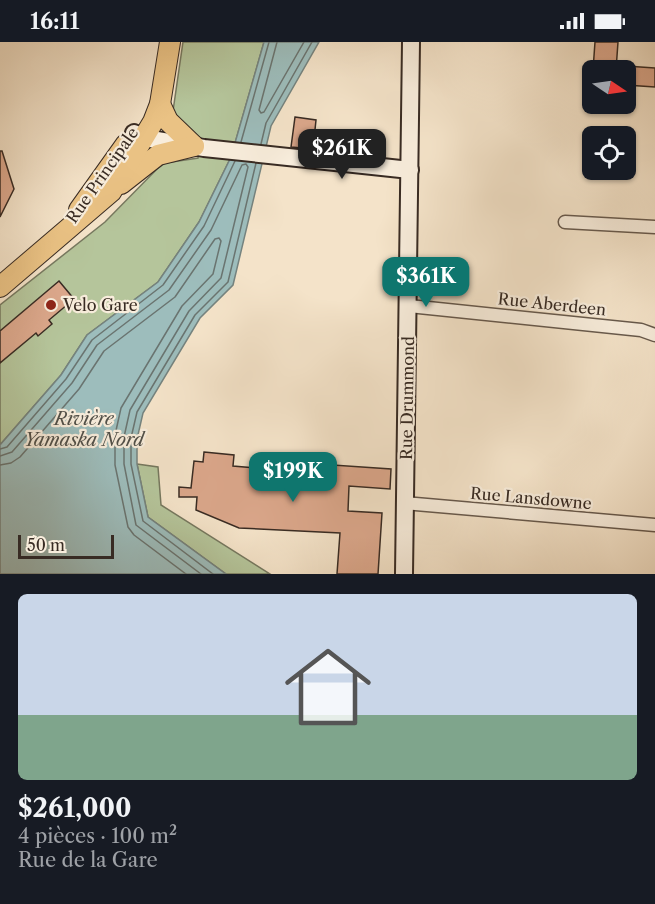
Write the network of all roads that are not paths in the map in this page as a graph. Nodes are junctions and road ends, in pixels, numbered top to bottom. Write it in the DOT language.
graph roads {
  1 [pos="169,42"];
  2 [pos="411,42"];
  3 [pos="160,104"];
  4 [pos="140,136"];
  5 [pos="199,147"];
  6 [pos="410,170"];
  7 [pos="111,192"];
  8 [pos="565,222"];
  9 [pos="655,227"];
  10 [pos="58,239"];
  11 [pos="0,287"];
  12 [pos="409,306"];
  13 [pos="655,335"];
  14 [pos="404,503"];
  15 [pos="655,525"];
  16 [pos="404,574"];
  1 -- 3 [label="main road"];
  1 -- 4 [label="main road, Rue Principale"];
  2 -- 6 [label="street, Rue Drummond"];
  3 -- 4 [label="main road"];
  3 -- 5 [label="main road"];
  4 -- 5 [label="street"];
  4 -- 7 [label="main road"];
  4 -- 10 [label="main road, Rue Principale"];
  5 -- 6 [label="street"];
  5 -- 7 [label="main road"];
  6 -- 12 [label="street, Rue Drummond"];
  7 -- 10 [label="main road"];
  8 -- 9 [label="street"];
  10 -- 11 [label="main road"];
  12 -- 13 [label="street, Rue Aberdeen"];
  12 -- 14 [label="street, Rue Drummond"];
  14 -- 15 [label="street, Rue Lansdowne"];
  14 -- 16 [label="street, Rue Drummond"];
}
